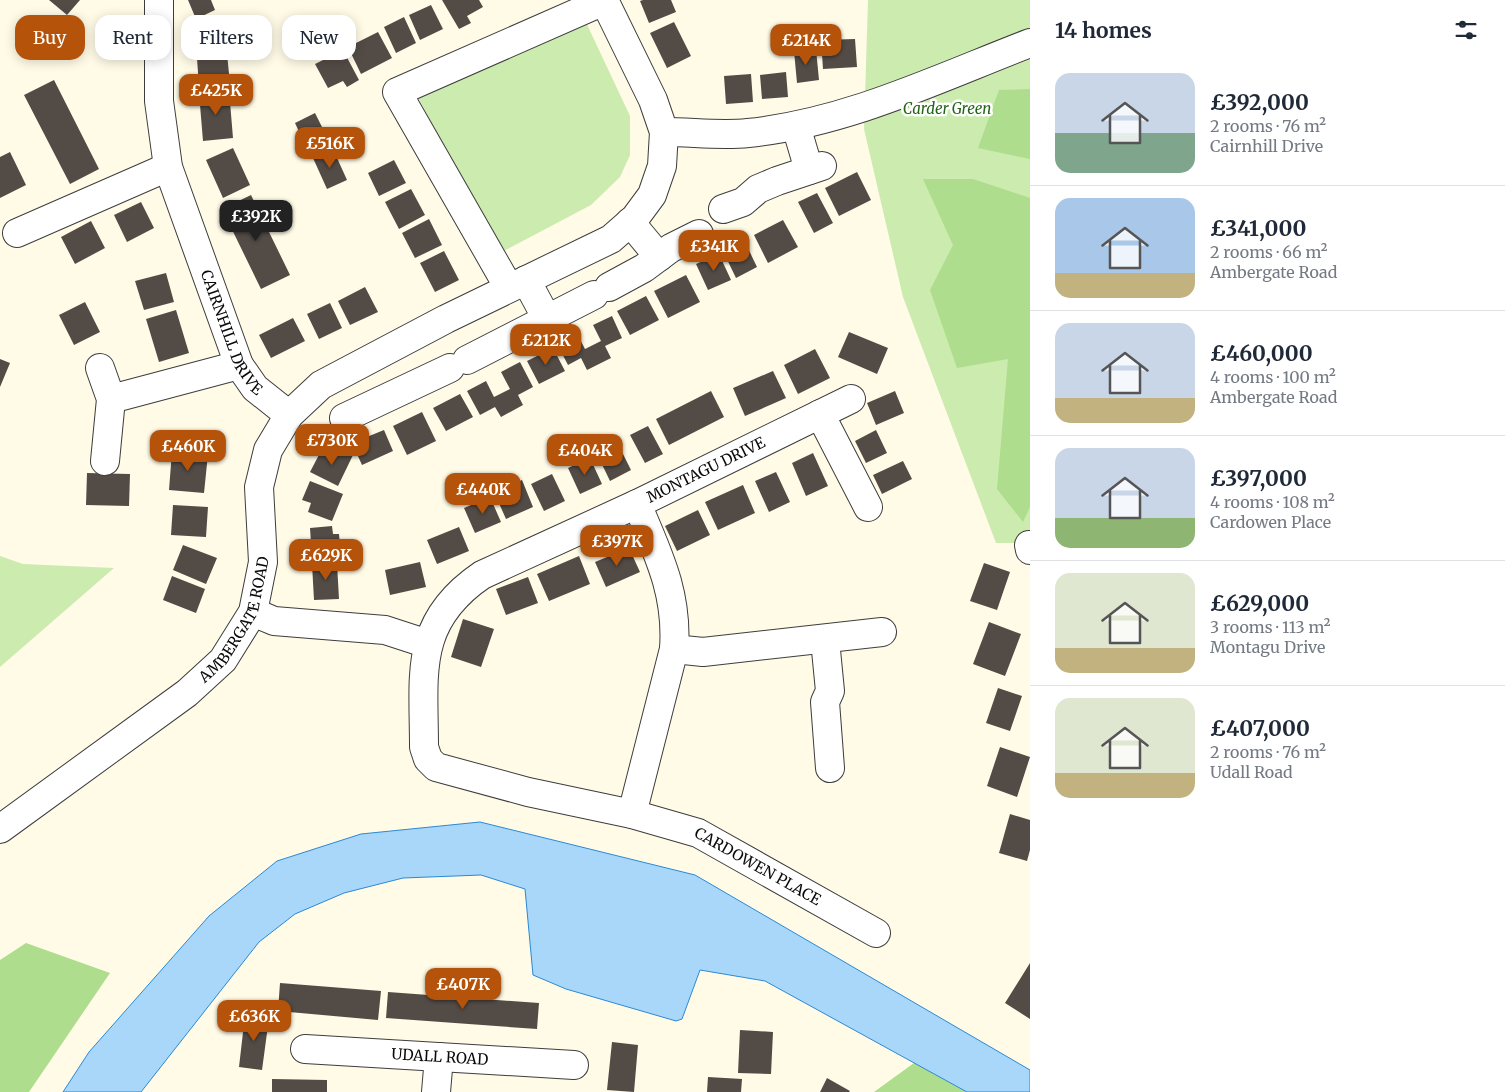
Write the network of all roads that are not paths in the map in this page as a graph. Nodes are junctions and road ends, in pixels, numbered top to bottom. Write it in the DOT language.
graph roads {
  1 [pos="159,0"];
  2 [pos="604,0"];
  3 [pos="1030,43"];
  4 [pos="796,126"];
  5 [pos="664,132"];
  6 [pos="168,167"];
  7 [pos="722,209"];
  8 [pos="630,222"];
  9 [pos="17,233"];
  10 [pos="699,234"];
  11 [pos="659,257"];
  12 [pos="517,284"];
  13 [pos="547,319"];
  14 [pos="374,357"];
  15 [pos="239,365"];
  16 [pos="100,368"];
  17 [pos="393,395"];
  18 [pos="111,399"];
  19 [pos="851,399"];
  20 [pos="820,414"];
  21 [pos="289,415"];
  22 [pos="344,418"];
  23 [pos="106,461"];
  24 [pos="637,504"];
  25 [pos="868,507"];
  26 [pos="253,612"];
  27 [pos="882,632"];
  28 [pos="825,640"];
  29 [pos="428,644"];
  30 [pos="674,649"];
  31 [pos="424,706"];
  32 [pos="830,768"];
  33 [pos="632,814"];
  34 [pos="0,828"];
  35 [pos="876,933"];
  36 [pos="305,1049"];
  37 [pos="439,1057"];
  38 [pos="574,1065"];
  39 [pos="436,1092"];
  1 -- 6 [label="street, CAIRNHILL DRIVE"];
  2 -- 5 [label="street, AMBERGATE ROAD"];
  2 -- 12 [label="street"];
  3 -- 4 [label="street"];
  4 -- 5 [label="street"];
  4 -- 7 [label="street"];
  5 -- 8 [label="street, AMBERGATE ROAD"];
  6 -- 9 [label="street"];
  6 -- 15 [label="street, CAIRNHILL DRIVE"];
  8 -- 11 [label="street"];
  8 -- 12 [label="street, AMBERGATE ROAD"];
  10 -- 11 [label="street"];
  11 -- 13 [label="street"];
  12 -- 13 [label="street"];
  12 -- 14 [label="street, AMBERGATE ROAD"];
  13 -- 17 [label="street"];
  14 -- 17 [label="street"];
  14 -- 21 [label="street, AMBERGATE ROAD"];
  15 -- 18 [label="street"];
  15 -- 21 [label="street, CAIRNHILL DRIVE"];
  16 -- 18 [label="street"];
  17 -- 22 [label="street"];
  18 -- 23 [label="street"];
  19 -- 20 [label="street, MONTAGU DRIVE"];
  20 -- 24 [label="street, MONTAGU DRIVE"];
  20 -- 25 [label="street"];
  21 -- 26 [label="street, AMBERGATE ROAD"];
  24 -- 29 [label="street, MONTAGU DRIVE"];
  24 -- 30 [label="street"];
  26 -- 29 [label="street"];
  26 -- 34 [label="street, AMBERGATE ROAD"];
  27 -- 28 [label="street"];
  28 -- 30 [label="street"];
  28 -- 32 [label="street"];
  29 -- 31 [label="street, MONTAGU DRIVE"];
  30 -- 33 [label="street"];
  31 -- 33 [label="street, CARDOWEN PLACE"];
  33 -- 35 [label="street, CARDOWEN PLACE"];
  36 -- 37 [label="street, UDALL ROAD"];
  37 -- 38 [label="street, UDALL ROAD"];
  37 -- 39 [label="street"];
}
